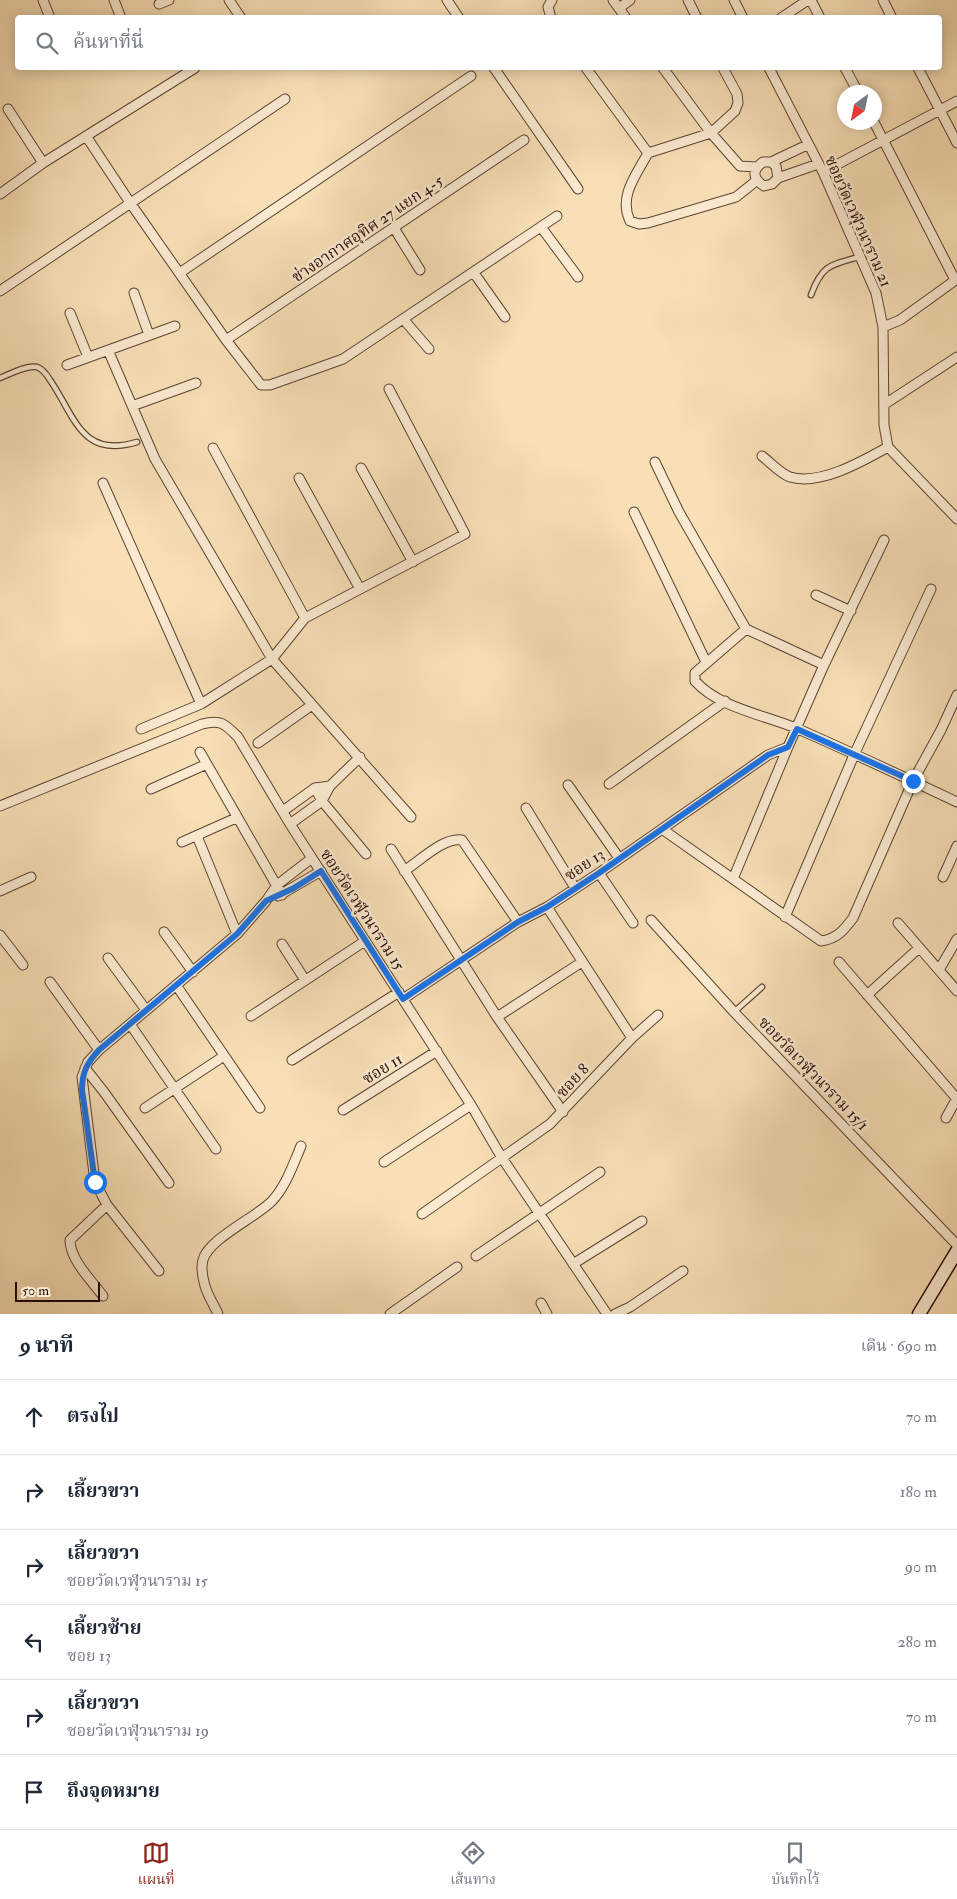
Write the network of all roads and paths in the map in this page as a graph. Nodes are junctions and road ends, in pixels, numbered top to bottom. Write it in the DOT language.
graph roads {
  1 [pos="42,0"];
  2 [pos="114,0"];
  3 [pos="169,0"];
  4 [pos="229,0"];
  5 [pos="447,0"];
  6 [pos="552,0"];
  7 [pos="613,0"];
  8 [pos="630,0"];
  9 [pos="688,0"];
  10 [pos="734,0"];
  11 [pos="810,0"];
  12 [pos="884,0"];
  13 [pos="159,4"];
  14 [pos="619,8"];
  15 [pos="49,15"];
  16 [pos="120,15"];
  17 [pos="239,15"];
  18 [pos="457,15"];
  19 [pos="550,15"];
  20 [pos="624,15"];
  21 [pos="696,15"];
  22 [pos="742,15"];
  23 [pos="786,15"];
  24 [pos="818,15"];
  25 [pos="891,15"];
  26 [pos="192,70"];
  27 [pos="495,70"];
  28 [pos="587,70"];
  29 [pos="664,70"];
  30 [pos="724,70"];
  31 [pos="769,70"];
  32 [pos="846,70"];
  33 [pos="919,70"];
  34 [pos="471,76"];
  35 [pos="854,85"];
  36 [pos="285,99"];
  37 [pos="957,101"];
  38 [pos="8,109"];
  39 [pos="940,110"];
  40 [pos="878,130"];
  41 [pos="711,134"];
  42 [pos="86,136"];
  43 [pos="524,140"];
  44 [pos="883,140"];
  45 [pos="957,143"];
  46 [pos="807,144"];
  47 [pos="648,152"];
  48 [pos="771,162"];
  49 [pos="43,164"];
  50 [pos="818,164"];
  51 [pos="756,167"];
  52 [pos="823,172"];
  53 [pos="778,178"];
  54 [pos="756,181"];
  55 [pos="578,189"];
  56 [pos="0,194"];
  57 [pos="131,204"];
  58 [pos="557,216"];
  59 [pos="541,227"];
  60 [pos="394,228"];
  61 [pos="859,257"];
  62 [pos="420,270"];
  63 [pos="181,272"];
  64 [pos="474,273"];
  65 [pos="578,277"];
  66 [pos="956,280"];
  67 [pos="0,291"];
  68 [pos="134,293"];
  69 [pos="811,295"];
  70 [pos="70,314"];
  71 [pos="505,318"];
  72 [pos="404,320"];
  73 [pos="175,326"];
  74 [pos="883,327"];
  75 [pos="149,335"];
  76 [pos="226,340"];
  77 [pos="429,349"];
  78 [pos="108,350"];
  79 [pos="957,356"];
  80 [pos="88,357"];
  81 [pos="67,365"];
  82 [pos="0,378"];
  83 [pos="196,383"];
  84 [pos="389,389"];
  85 [pos="885,404"];
  86 [pos="132,406"];
  87 [pos="137,442"];
  88 [pos="888,447"];
  89 [pos="213,448"];
  90 [pos="762,456"];
  91 [pos="655,462"];
  92 [pos="361,468"];
  93 [pos="298,478"];
  94 [pos="102,483"];
  95 [pos="634,512"];
  96 [pos="957,519"];
  97 [pos="884,540"];
  98 [pos="413,562"];
  99 [pos="360,589"];
  100 [pos="930,589"];
  101 [pos="816,595"];
  102 [pos="851,611"];
  103 [pos="305,618"];
  104 [pos="746,629"];
  105 [pos="272,659"];
  106 [pos="706,662"];
  107 [pos="824,665"];
  108 [pos="957,695"];
  109 [pos="725,701"];
  110 [pos="201,704"];
  111 [pos="312,705"];
  112 [pos="141,729"];
  113 [pos="797,729"];
  114 [pos="258,743"];
  115 [pos="788,747"];
  116 [pos="200,752"];
  117 [pos="854,755"];
  118 [pos="360,757"];
  119 [pos="207,764"];
  120 [pos="913,781"];
  121 [pos="609,784"];
  122 [pos="568,785"];
  123 [pos="330,786"];
  124 [pos="315,788"];
  125 [pos="151,789"];
  126 [pos="322,801"];
  127 [pos="957,802"];
  128 [pos="0,806"];
  129 [pos="526,808"];
  130 [pos="283,811"];
  131 [pos="411,817"];
  132 [pos="236,818"];
  133 [pos="290,824"];
  134 [pos="662,829"];
  135 [pos="197,836"];
  136 [pos="182,842"];
  137 [pos="957,846"];
  138 [pos="391,849"];
  139 [pos="366,854"];
  140 [pos="312,858"];
  141 [pos="619,858"];
  142 [pos="321,871"];
  143 [pos="404,872"];
  144 [pos="599,873"];
  145 [pos="31,877"];
  146 [pos="943,878"];
  147 [pos="733,879"];
  148 [pos="277,885"];
  149 [pos="575,888"];
  150 [pos="0,891"];
  151 [pos="282,895"];
  152 [pos="266,901"];
  153 [pos="547,907"];
  154 [pos="785,917"];
  155 [pos="651,920"];
  156 [pos="518,922"];
  157 [pos="633,923"];
  158 [pos="898,923"];
  159 [pos="164,932"];
  160 [pos="237,934"];
  161 [pos="0,936"];
  162 [pos="957,939"];
  163 [pos="366,940"];
  164 [pos="282,944"];
  165 [pos="919,948"];
  166 [pos="108,958"];
  167 [pos="461,961"];
  168 [pos="582,962"];
  169 [pos="839,962"];
  170 [pos="23,965"];
  171 [pos="939,970"];
  172 [pos="192,972"];
  173 [pos="305,980"];
  174 [pos="50,982"];
  175 [pos="176,985"];
  176 [pos="762,987"];
  177 [pos="957,991"];
  178 [pos="867,995"];
  179 [pos="401,996"];
  180 [pos="146,1010"];
  181 [pos="734,1012"];
  182 [pos="658,1015"];
  183 [pos="251,1016"];
  184 [pos="497,1018"];
  185 [pos="130,1024"];
  186 [pos="632,1038"];
  187 [pos="99,1050"];
  188 [pos="437,1052"];
  189 [pos="224,1056"];
  190 [pos="292,1060"];
  191 [pos="85,1068"];
  192 [pos="175,1088"];
  193 [pos="957,1098"];
  194 [pos="471,1105"];
  195 [pos="145,1108"];
  196 [pos="260,1108"];
  197 [pos="343,1110"];
  198 [pos="563,1112"];
  199 [pos="946,1118"];
  200 [pos="301,1146"];
  201 [pos="216,1149"];
  202 [pos="502,1158"];
  203 [pos="384,1162"];
  204 [pos="600,1172"];
  205 [pos="169,1183"];
  206 [pos="107,1205"];
  207 [pos="422,1214"];
  208 [pos="541,1214"];
  209 [pos="642,1221"];
  210 [pos="957,1246"];
  211 [pos="957,1251"];
  212 [pos="476,1256"];
  213 [pos="573,1264"];
  214 [pos="457,1267"];
  215 [pos="159,1271"];
  216 [pos="683,1271"];
  217 [pos="103,1296"];
  218 [pos="541,1303"];
  219 [pos="218,1314"];
  220 [pos="390,1314"];
  221 [pos="546,1314"];
  222 [pos="607,1314"];
  223 [pos="615,1314"];
  224 [pos="919,1314"];
  1 -- 15 [label="street"];
  2 -- 16 [label="street"];
  3 -- 13 [label="street"];
  4 -- 17 [label="street"];
  5 -- 18 [label="street"];
  6 -- 19 [label="street"];
  7 -- 14 [label="street"];
  8 -- 14 [label="street"];
  9 -- 21 [label="street"];
  10 -- 22 [label="street"];
  11 -- 23 [label="street"];
  11 -- 24 [label="street"];
  12 -- 25 [label="street"];
  14 -- 20 [label="street"];
  26 -- 42 [label="street"];
  27 -- 55 [label="street"];
  28 -- 47 [label="street"];
  29 -- 41 [label="street"];
  30 -- 41 [label="street"];
  31 -- 46 [label="street, ซอยวัดเวฬุวนาราม 21"];
  32 -- 35 [label="street"];
  33 -- 39 [label="street"];
  34 -- 63 [label="street"];
  36 -- 57 [label="street"];
  37 -- 39 [label="street"];
  38 -- 49 [label="street"];
  39 -- 44 [label="street"];
  39 -- 45 [label="street"];
  40 -- 44 [label="street"];
  41 -- 47 [label="street"];
  41 -- 51 [label="street"];
  42 -- 49 [label="street"];
  42 -- 57 [label="street"];
  43 -- 60 [label="street, ช่างอากาศอุทิศ 27 แยก 4-5"];
  44 -- 52 [label="street"];
  44 -- 66 [label="street"];
  46 -- 48 [label="street"];
  46 -- 50 [label="street, ซอยวัดเวฬุวนาราม 21"];
  47 -- 54 [label="street"];
  48 -- 51 [label="street"];
  48 -- 53 [label="street"];
  49 -- 56 [label="street"];
  50 -- 52 [label="street, ซอยวัดเวฬุวนาราม 21"];
  50 -- 53 [label="street"];
  51 -- 54 [label="street"];
  52 -- 61 [label="street, ซอยวัดเวฬุวนาราม 21"];
  53 -- 54 [label="street"];
  57 -- 63 [label="street"];
  57 -- 67 [label="street"];
  58 -- 59 [label="street"];
  59 -- 64 [label="street"];
  59 -- 65 [label="street"];
  60 -- 62 [label="street"];
  60 -- 76 [label="street, ช่างอากาศอุทิศ 27 แยก 4-5"];
  61 -- 69 [label="lane"];
  61 -- 74 [label="street, ซอยวัดเวฬุวนาราม 21"];
  63 -- 76 [label="street"];
  64 -- 71 [label="street"];
  64 -- 72 [label="street"];
  66 -- 74 [label="street"];
  68 -- 75 [label="street"];
  70 -- 80 [label="street"];
  72 -- 76 [label="street"];
  72 -- 77 [label="street"];
  73 -- 75 [label="street"];
  74 -- 85 [label="street, ซอยวัดเวฬุวนาราม 21"];
  75 -- 78 [label="street"];
  78 -- 80 [label="street"];
  78 -- 86 [label="street"];
  79 -- 85 [label="street"];
  80 -- 81 [label="street"];
  82 -- 87 [label="lane"];
  83 -- 86 [label="street"];
  84 -- 98 [label="street"];
  85 -- 88 [label="street, ซอยวัดเวฬุวนาราม 21"];
  86 -- 105 [label="street"];
  88 -- 90 [label="street"];
  88 -- 96 [label="street"];
  89 -- 103 [label="street"];
  91 -- 104 [label="street"];
  92 -- 98 [label="street"];
  93 -- 99 [label="street"];
  94 -- 110 [label="street"];
  95 -- 106 [label="street"];
  97 -- 102 [label="street"];
  98 -- 99 [label="street"];
  99 -- 103 [label="street"];
  100 -- 117 [label="street"];
  101 -- 102 [label="street"];
  102 -- 107 [label="street"];
  103 -- 105 [label="street"];
  104 -- 106 [label="street"];
  104 -- 107 [label="street"];
  105 -- 110 [label="street"];
  105 -- 111 [label="street"];
  106 -- 109 [label="street"];
  107 -- 113 [label="street"];
  108 -- 120 [label="street"];
  109 -- 113 [label="street"];
  109 -- 121 [label="street"];
  110 -- 112 [label="street"];
  111 -- 114 [label="street"];
  111 -- 118 [label="street"];
  113 -- 115 [label="street"];
  113 -- 117 [label="street"];
  115 -- 134 [label="street, ซอย 13"];
  115 -- 147 [label="street"];
  116 -- 119 [label="street"];
  117 -- 120 [label="street"];
  117 -- 154 [label="street"];
  118 -- 123 [label="street"];
  118 -- 131 [label="street"];
  119 -- 125 [label="street"];
  119 -- 132 [label="street"];
  120 -- 127 [label="street"];
  120 -- 154 [label="street"];
  122 -- 141 [label="street"];
  123 -- 124 [label="street"];
  123 -- 126 [label="street"];
  124 -- 126 [label="street"];
  124 -- 130 [label="street"];
  126 -- 133 [label="street"];
  126 -- 139 [label="street"];
  128 -- 130 [label="street, ซอยวัดเวฬุวนาราม 15"];
  129 -- 149 [label="street"];
  130 -- 133 [label="street, ซอยวัดเวฬุวนาราม 15"];
  132 -- 135 [label="street"];
  132 -- 148 [label="street"];
  133 -- 140 [label="street, ซอยวัดเวฬุวนาราม 15"];
  134 -- 141 [label="street, ซอย 13"];
  134 -- 147 [label="street"];
  135 -- 136 [label="street"];
  135 -- 160 [label="street"];
  137 -- 146 [label="street"];
  138 -- 143 [label="street"];
  140 -- 142 [label="street, ซอยวัดเวฬุวนาราม 15"];
  140 -- 148 [label="street"];
  141 -- 144 [label="street, ซอย 13"];
  142 -- 151 [label="street"];
  142 -- 163 [label="street, ซอยวัดเวฬุวนาราม 15"];
  143 -- 156 [label="street"];
  143 -- 167 [label="street"];
  144 -- 149 [label="street, ซอย 13"];
  144 -- 157 [label="street"];
  145 -- 150 [label="street"];
  147 -- 154 [label="street"];
  148 -- 151 [label="street"];
  148 -- 152 [label="street"];
  149 -- 153 [label="street, ซอย 13"];
  151 -- 152 [label="street"];
  152 -- 160 [label="street"];
  153 -- 156 [label="street, ซอย 13"];
  153 -- 168 [label="street"];
  155 -- 181 [label="street, ซอยวัดเวฬุวนาราม 15/1"];
  156 -- 167 [label="street, ซอย 13"];
  158 -- 165 [label="street"];
  159 -- 172 [label="street"];
  160 -- 172 [label="street"];
  161 -- 170 [label="street"];
  162 -- 171 [label="street"];
  163 -- 173 [label="street"];
  163 -- 179 [label="street, ซอยวัดเวฬุวนาราม 15"];
  164 -- 173 [label="street"];
  165 -- 171 [label="street"];
  165 -- 178 [label="street"];
  166 -- 180 [label="street"];
  167 -- 179 [label="street, ซอย 13"];
  167 -- 184 [label="street"];
  168 -- 184 [label="street"];
  168 -- 186 [label="street"];
  169 -- 178 [label="street"];
  171 -- 177 [label="street"];
  172 -- 175 [label="street"];
  173 -- 183 [label="street"];
  174 -- 187 [label="street"];
  175 -- 180 [label="street"];
  175 -- 189 [label="street"];
  176 -- 181 [label="lane"];
  178 -- 193 [label="street"];
  179 -- 188 [label="street, ซอยวัดเวฬุวนาราม 15"];
  179 -- 190 [label="street, ซอย 13"];
  180 -- 185 [label="street"];
  181 -- 210 [label="street, ซอยวัดเวฬุวนาราม 15/1"];
  182 -- 186 [label="street, ซอย 8"];
  184 -- 198 [label="street"];
  185 -- 187 [label="street"];
  185 -- 192 [label="street"];
  186 -- 198 [label="street, ซอย 8"];
  187 -- 191 [label="street"];
  188 -- 194 [label="street, ซอยวัดเวฬุวนาราม 15"];
  188 -- 197 [label="street, ซอย 11"];
  189 -- 192 [label="street"];
  189 -- 196 [label="street"];
  191 -- 205 [label="street"];
  191 -- 206 [label="street"];
  192 -- 195 [label="street"];
  192 -- 201 [label="street"];
  193 -- 199 [label="street"];
  194 -- 202 [label="street, ซอยวัดเวฬุวนาราม 15"];
  194 -- 203 [label="street"];
  198 -- 202 [label="street, ซอย 8"];
  200 -- 219 [label="street"];
  202 -- 207 [label="street, ซอย 8"];
  202 -- 208 [label="street, ซอยวัดเวฬุวนาราม 15"];
  204 -- 208 [label="street"];
  206 -- 215 [label="street"];
  206 -- 217 [label="street"];
  208 -- 212 [label="street"];
  208 -- 213 [label="street, ซอยวัดเวฬุวนาราม 15"];
  209 -- 213 [label="street"];
  211 -- 224 [label="street"];
  213 -- 222 [label="street, ซอยวัดเวฬุวนาราม 15"];
  214 -- 220 [label="street"];
  216 -- 223 [label="street"];
  218 -- 221 [label="street"];
}
